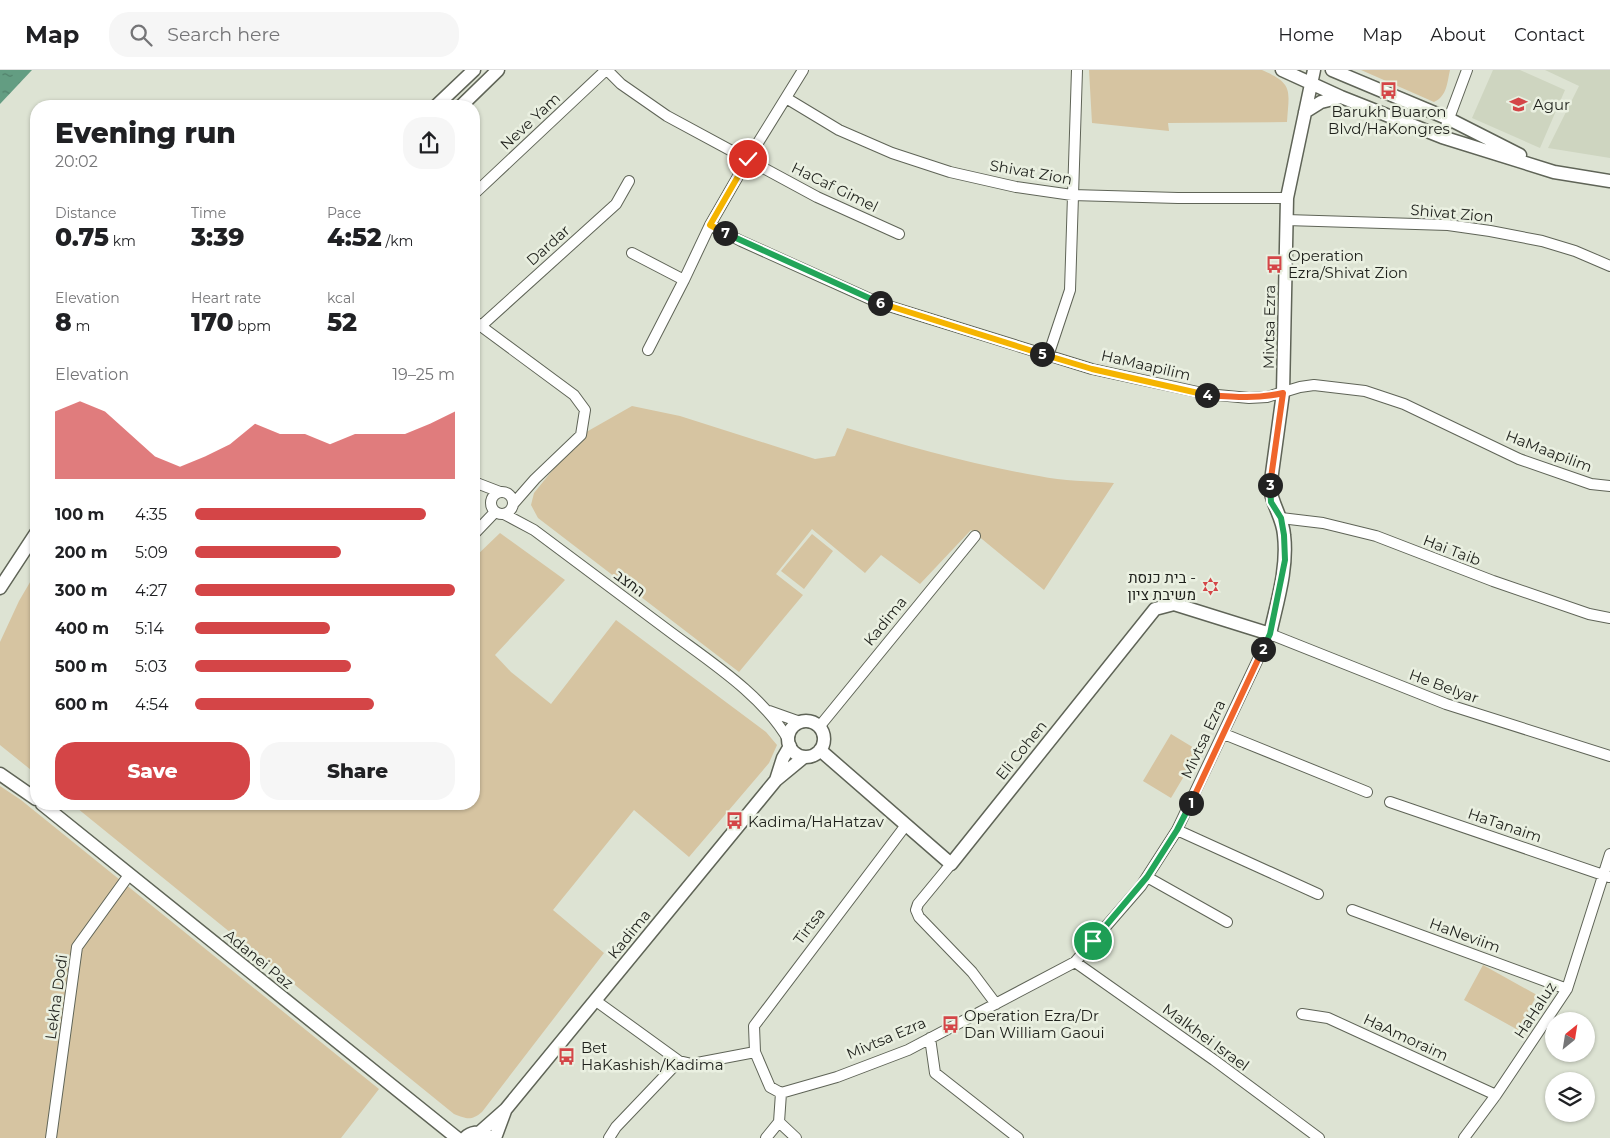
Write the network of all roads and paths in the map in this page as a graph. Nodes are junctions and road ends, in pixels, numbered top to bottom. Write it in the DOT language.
graph roads {
  1 [pos="474,70"];
  2 [pos="498,70"];
  3 [pos="607,70"];
  4 [pos="803,70"];
  5 [pos="1077,70"];
  6 [pos="1282,70"];
  7 [pos="1314,70"];
  8 [pos="1332,70"];
  9 [pos="1467,70"];
  10 [pos="1311,84"];
  11 [pos="1341,97"];
  12 [pos="786,98"];
  13 [pos="442,100"];
  14 [pos="466,100"];
  15 [pos="1305,112"];
  16 [pos="1449,119"];
  17 [pos="1442,137"];
  18 [pos="748,159"];
  19 [pos="1554,172"];
  20 [pos="629,181"];
  21 [pos="1610,181"];
  22 [pos="480,188"];
  23 [pos="1072,195"];
  24 [pos="1288,198"];
  25 [pos="1286,220"];
  26 [pos="710,225"];
  27 [pos="899,234"];
  28 [pos="632,252"];
  29 [pos="1610,266"];
  30 [pos="684,280"];
  31 [pos="480,320"];
  32 [pos="480,325"];
  33 [pos="648,350"];
  34 [pos="1048,356"];
  35 [pos="1283,393"];
  36 [pos="535,479"];
  37 [pos="480,484"];
  38 [pos="1610,486"];
  39 [pos="480,489"];
  40 [pos="504,493"];
  41 [pos="491,501"];
  42 [pos="513,505"];
  43 [pos="500,513"];
  44 [pos="1281,518"];
  45 [pos="480,529"];
  46 [pos="534,530"];
  47 [pos="975,536"];
  48 [pos="30,542"];
  49 [pos="0,588"];
  50 [pos="1610,618"];
  51 [pos="1270,634"];
  52 [pos="768,710"];
  53 [pos="800,722"];
  54 [pos="819,727"];
  55 [pos="1224,734"];
  56 [pos="789,744"];
  57 [pos="820,750"];
  58 [pos="1610,756"];
  59 [pos="804,757"];
  60 [pos="0,774"];
  61 [pos="776,780"];
  62 [pos="1367,792"];
  63 [pos="30,795"];
  64 [pos="1390,802"];
  65 [pos="49,810"];
  66 [pos="906,825"];
  67 [pos="1177,830"];
  68 [pos="1610,854"];
  69 [pos="951,864"];
  70 [pos="129,875"];
  71 [pos="1607,876"];
  72 [pos="1147,877"];
  73 [pos="1318,894"];
  74 [pos="1352,910"];
  75 [pos="1227,922"];
  76 [pos="1074,962"];
  77 [pos="1567,989"];
  78 [pos="596,1001"];
  79 [pos="996,1004"];
  80 [pos="1302,1014"];
  81 [pos="930,1038"];
  82 [pos="755,1052"];
  83 [pos="678,1061"];
  84 [pos="781,1094"];
  85 [pos="1496,1095"];
  86 [pos="779,1122"];
  87 [pos="489,1136"];
  88 [pos="51,1138"];
  89 [pos="457,1138"];
  90 [pos="465,1138"];
  91 [pos="609,1138"];
  92 [pos="766,1138"];
  93 [pos="796,1138"];
  94 [pos="1018,1138"];
  95 [pos="1319,1138"];
  96 [pos="1464,1138"];
  1 -- 13 [label="street"];
  2 -- 14 [label="street"];
  3 -- 18 [label="street, HaCaf Gimel"];
  3 -- 22 [label="street, Neve Yam"];
  4 -- 12 [label="street"];
  5 -- 23 [label="street"];
  6 -- 10 [label="street"];
  7 -- 10 [label="street, Mivtsa Ezra"];
  8 -- 16 [label="street"];
  9 -- 16 [label="street"];
  10 -- 11 [label="street"];
  10 -- 15 [label="street, Mivtsa Ezra"];
  11 -- 15 [label="street"];
  11 -- 17 [label="street"];
  12 -- 18 [label="street"];
  12 -- 23 [label="street, Shivat Zion"];
  15 -- 24 [label="street, Mivtsa Ezra"];
  16 -- 17 [label="street"];
  16 -- 19 [label="street"];
  17 -- 19 [label="street"];
  18 -- 26 [label="street"];
  18 -- 27 [label="street, HaCaf Gimel"];
  19 -- 21 [label="street"];
  20 -- 31 [label="street, Dardar"];
  23 -- 24 [label="street, Shivat Zion"];
  23 -- 34 [label="street"];
  24 -- 25 [label="street, Mivtsa Ezra"];
  25 -- 29 [label="street, Shivat Zion"];
  25 -- 35 [label="street, Mivtsa Ezra"];
  26 -- 30 [label="street"];
  26 -- 34 [label="street, HaMaapilim"];
  28 -- 30 [label="street"];
  30 -- 33 [label="street"];
  32 -- 36 [label="street"];
  34 -- 35 [label="street, HaMaapilim"];
  35 -- 38 [label="street, HaMaapilim"];
  35 -- 44 [label="street, Mivtsa Ezra"];
  36 -- 40 [label="street"];
  36 -- 42 [label="street"];
  37 -- 40 [label="street"];
  39 -- 41 [label="street"];
  40 -- 41 [label="street"];
  40 -- 42 [label="street"];
  41 -- 43 [label="street"];
  42 -- 43 [label="street"];
  42 -- 46 [label="street"];
  43 -- 45 [label="street"];
  43 -- 46 [label="street"];
  44 -- 50 [label="street, Hai Taib"];
  44 -- 51 [label="street, Mivtsa Ezra"];
  46 -- 52 [label="street"];
  47 -- 54 [label="street, Kadima"];
  48 -- 49 [label="street"];
  51 -- 55 [label="street, Mivtsa Ezra"];
  51 -- 58 [label="street, He BeIyar"];
  51 -- 69 [label="street, Eli Cohen"];
  52 -- 53 [label="street"];
  52 -- 56 [label="street"];
  53 -- 54 [label="street"];
  53 -- 56 [label="street"];
  54 -- 57 [label="street"];
  55 -- 62 [label="street"];
  55 -- 67 [label="street, Mivtsa Ezra"];
  56 -- 59 [label="street"];
  56 -- 61 [label="street, Kadima"];
  57 -- 59 [label="street"];
  57 -- 66 [label="street"];
  59 -- 61 [label="street, Kadima"];
  60 -- 63 [label="street"];
  61 -- 78 [label="street, Kadima"];
  64 -- 71 [label="street, HaTanaim"];
  65 -- 70 [label="street, Adanei Paz"];
  66 -- 69 [label="street"];
  66 -- 82 [label="street, Tirtsa"];
  67 -- 72 [label="street, Mivtsa Ezra"];
  67 -- 73 [label="street"];
  68 -- 71 [label="street, HaHaluz"];
  69 -- 79 [label="street, Eli Cohen"];
  70 -- 88 [label="street, Lekha Dodi"];
  70 -- 89 [label="street, Adanei Paz"];
  71 -- 77 [label="street, HaHaluz"];
  72 -- 75 [label="street"];
  72 -- 76 [label="street, Mivtsa Ezra"];
  74 -- 77 [label="street, HaNeviim"];
  76 -- 79 [label="street, Mivtsa Ezra"];
  76 -- 95 [label="street, Malkhei Israel"];
  77 -- 85 [label="street, HaHaluz"];
  78 -- 83 [label="street"];
  78 -- 87 [label="street, Kadima"];
  79 -- 81 [label="street, Mivtsa Ezra"];
  80 -- 85 [label="street, HaAmoraim"];
  81 -- 84 [label="street, Mivtsa Ezra"];
  81 -- 94 [label="street"];
  82 -- 83 [label="street"];
  82 -- 84 [label="street"];
  83 -- 91 [label="street"];
  84 -- 86 [label="street"];
  85 -- 96 [label="street, HaHaluz"];
  86 -- 92 [label="street"];
  86 -- 93 [label="street"];
  87 -- 90 [label="street, Kadima"];
}
